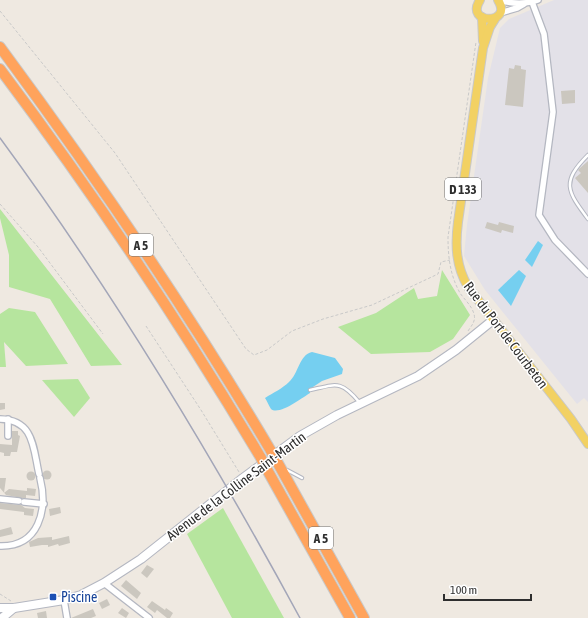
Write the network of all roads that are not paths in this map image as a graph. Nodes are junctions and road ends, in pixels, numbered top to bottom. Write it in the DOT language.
graph roads {
  1 [pos="480,0"];
  2 [pos="498,0"];
  3 [pos="538,0"];
  4 [pos="532,2"];
  5 [pos="524,4"];
  6 [pos="497,16"];
  7 [pos="482,18"];
  8 [pos="0,48"];
  9 [pos="483,48"];
  10 [pos="0,69"];
  11 [pos="588,155"];
  12 [pos="588,219"];
  13 [pos="588,274"];
  14 [pos="492,320"];
  15 [pos="310,390"];
  16 [pos="360,403"];
  17 [pos="0,419"];
  18 [pos="8,419"];
  19 [pos="8,436"];
  20 [pos="588,444"];
  21 [pos="281,468"];
  22 [pos="302,478"];
  23 [pos="0,499"];
  24 [pos="44,504"];
  25 [pos="0,546"];
  26 [pos="104,583"];
  27 [pos="64,600"];
  28 [pos="1,613"];
  29 [pos="67,618"];
  30 [pos="149,618"];
  31 [pos="350,618"];
  32 [pos="364,618"];
  1 -- 7 [label="main road, Rue du Port de Courbeton"];
  2 -- 5 [label="street"];
  2 -- 6 [label="main road"];
  3 -- 4 [label="street"];
  4 -- 5 [label="street"];
  4 -- 13 [label="street"];
  5 -- 6 [label="street"];
  6 -- 7 [label="main road"];
  6 -- 9 [label="main road, Rue du Port de Courbeton"];
  7 -- 9 [label="main road, Rue du Port de Courbeton"];
  8 -- 21 [label="highway, A 5"];
  9 -- 14 [label="main road, Rue du Port de Courbeton / D 133"];
  10 -- 31 [label="highway, A 5"];
  11 -- 12 [label="lane"];
  14 -- 16 [label="street, Avenue de la Colline Saint-Martin"];
  14 -- 20 [label="main road, Rue du Port de Courbeton / D 133"];
  15 -- 16 [label="lane"];
  16 -- 26 [label="street, Avenue de la Colline Saint-Martin"];
  17 -- 18 [label="street"];
  18 -- 19 [label="street"];
  18 -- 24 [label="street"];
  21 -- 22 [label="lane"];
  21 -- 32 [label="highway, A 5"];
  23 -- 24 [label="street"];
  24 -- 25 [label="street"];
  26 -- 27 [label="street, Avenue de la Colline Saint-Martin"];
  26 -- 30 [label="street"];
  27 -- 28 [label="street, Avenue de la Colline Saint-Martin"];
  27 -- 29 [label="street"];
}
